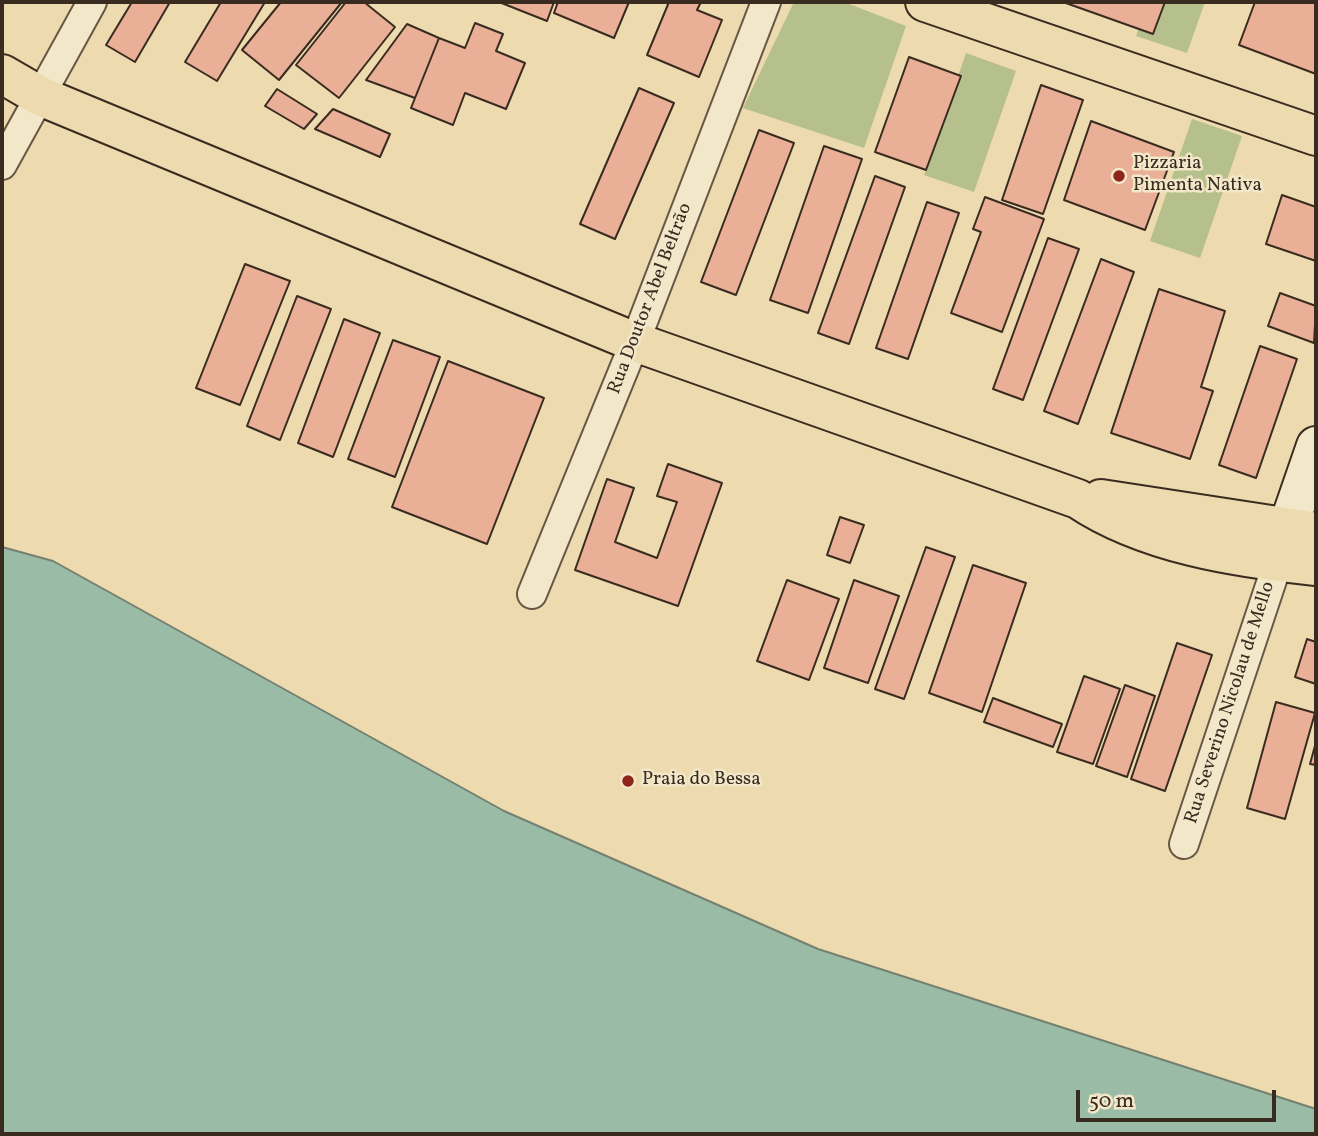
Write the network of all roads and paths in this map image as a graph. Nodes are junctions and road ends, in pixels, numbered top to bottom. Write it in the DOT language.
graph roads {
  1 [pos="92,2"];
  2 [pos="766,2"];
  3 [pos="925,2"];
  4 [pos="2,74"];
  5 [pos="40,96"];
  6 [pos="1316,136"];
  7 [pos="2,165"];
  8 [pos="635,342"];
  9 [pos="1316,446"];
  10 [pos="1294,540"];
  11 [pos="1316,566"];
  12 [pos="532,594"];
  13 [pos="1184,844"];
  1 -- 5 [label="street"];
  2 -- 8 [label="street, Rua Doutor Abel Beltrão"];
  3 -- 6 [label="main road"];
  4 -- 5 [label="main road"];
  5 -- 7 [label="street"];
  5 -- 8 [label="main road"];
  8 -- 10 [label="main road"];
  8 -- 12 [label="street, Rua Doutor Abel Beltrão"];
  9 -- 10 [label="main road, Rua Severino Nicolau de Mello"];
  10 -- 11 [label="main road"];
  10 -- 13 [label="street, Rua Severino Nicolau de Mello"];
}
